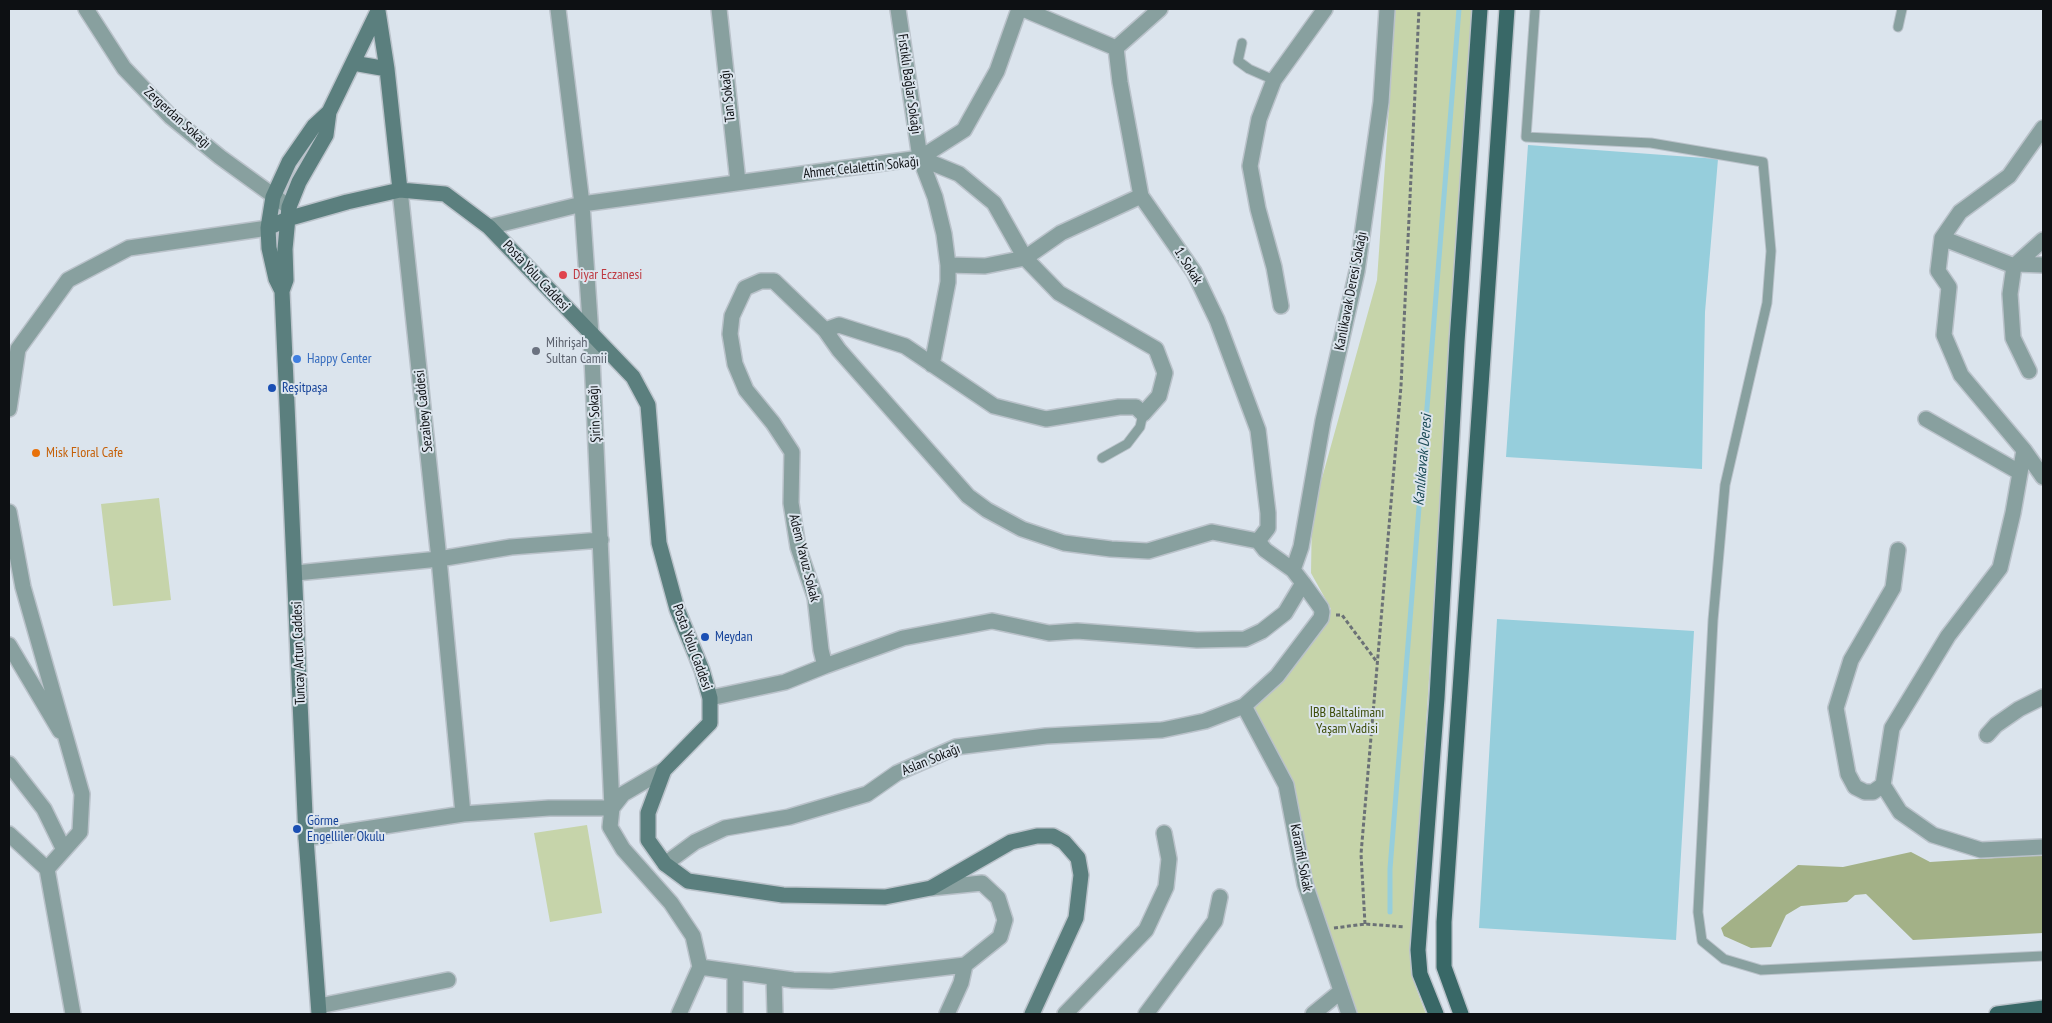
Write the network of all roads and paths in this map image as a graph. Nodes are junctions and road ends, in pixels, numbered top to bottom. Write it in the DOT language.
graph roads {
  1 [pos="86,9"];
  2 [pos="558,9"];
  3 [pos="719,9"];
  4 [pos="898,9"];
  5 [pos="1021,9"];
  6 [pos="1160,9"];
  7 [pos="1325,9"];
  8 [pos="1387,9"];
  9 [pos="1419,9"];
  10 [pos="1480,9"];
  11 [pos="1508,9"];
  12 [pos="1535,9"];
  13 [pos="1902,9"];
  14 [pos="378,10"];
  15 [pos="1898,27"];
  16 [pos="1242,43"];
  17 [pos="1116,48"];
  18 [pos="353,63"];
  19 [pos="387,69"];
  20 [pos="1274,80"];
  21 [pos="330,112"];
  22 [pos="2043,128"];
  23 [pos="920,158"];
  24 [pos="738,182"];
  25 [pos="400,190"];
  26 [pos="1141,196"];
  27 [pos="273,197"];
  28 [pos="582,204"];
  29 [pos="288,213"];
  30 [pos="489,227"];
  31 [pos="268,228"];
  32 [pos="1942,238"];
  33 [pos="2043,240"];
  34 [pos="1025,258"];
  35 [pos="948,265"];
  36 [pos="2015,265"];
  37 [pos="2043,265"];
  38 [pos="282,291"];
  39 [pos="1281,306"];
  40 [pos="825,330"];
  41 [pos="591,335"];
  42 [pos="932,365"];
  43 [pos="2029,371"];
  44 [pos="9,409"];
  45 [pos="1143,414"];
  46 [pos="1926,419"];
  47 [pos="2024,450"];
  48 [pos="1102,458"];
  49 [pos="2019,472"];
  50 [pos="2043,477"];
  51 [pos="9,512"];
  52 [pos="601,540"];
  53 [pos="1258,541"];
  54 [pos="1898,550"];
  55 [pos="439,559"];
  56 [pos="1293,570"];
  57 [pos="296,573"];
  58 [pos="1303,583"];
  59 [pos="1322,612"];
  60 [pos="9,646"];
  61 [pos="1377,662"];
  62 [pos="825,666"];
  63 [pos="2043,697"];
  64 [pos="710,698"];
  65 [pos="1244,706"];
  66 [pos="1987,736"];
  67 [pos="69,747"];
  68 [pos="9,764"];
  69 [pos="664,770"];
  70 [pos="1883,785"];
  71 [pos="612,808"];
  72 [pos="463,814"];
  73 [pos="1164,833"];
  74 [pos="9,834"];
  75 [pos="306,838"];
  76 [pos="2043,847"];
  77 [pos="64,850"];
  78 [pos="665,864"];
  79 [pos="47,869"];
  80 [pos="931,888"];
  81 [pos="1220,897"];
  82 [pos="1365,924"];
  83 [pos="1420,928"];
  84 [pos="1319,929"];
  85 [pos="2043,956"];
  86 [pos="965,964"];
  87 [pos="700,967"];
  88 [pos="735,972"];
  89 [pos="774,978"];
  90 [pos="448,980"];
  91 [pos="1340,992"];
  92 [pos="2043,1008"];
  93 [pos="319,1010"];
  94 [pos="72,1014"];
  95 [pos="679,1014"];
  96 [pos="735,1014"];
  97 [pos="775,1014"];
  98 [pos="948,1014"];
  99 [pos="1032,1014"];
  100 [pos="1065,1014"];
  101 [pos="1146,1014"];
  102 [pos="1313,1014"];
  103 [pos="1349,1014"];
  104 [pos="1436,1014"];
  105 [pos="1461,1014"];
  106 [pos="1997,1014"];
  1 -- 27 [label="street, Zergerdan Sokağı"];
  2 -- 28 [label="street, Şirin Sokağı"];
  3 -- 24 [label="street, Tan Sokağı"];
  4 -- 23 [label="street, Fıstıklı Bağlar Sokağı"];
  5 -- 17 [label="street"];
  5 -- 23 [label="street"];
  6 -- 17 [label="street"];
  7 -- 20 [label="street"];
  8 -- 56 [label="street, Kanlikavak Deresi Sokağı"];
  9 -- 61 [label="path"];
  10 -- 83 [label="main road"];
  11 -- 105 [label="main road"];
  12 -- 85 [label="lane"];
  13 -- 15 [label="lane"];
  14 -- 18 [label="street"];
  14 -- 19 [label="street, Sezaibey Caddesi"];
  16 -- 20 [label="lane"];
  17 -- 26 [label="street, 1. Sokak"];
  18 -- 19 [label="street"];
  18 -- 21 [label="street"];
  19 -- 25 [label="street, Sezaibey Caddesi"];
  20 -- 39 [label="street"];
  21 -- 27 [label="street"];
  21 -- 29 [label="street"];
  22 -- 32 [label="street"];
  23 -- 24 [label="street, Ahmet Celalettin Sokağı"];
  23 -- 34 [label="street, Ahmet Celalettin Sokağı"];
  23 -- 35 [label="street, Fıstıklı Bağlar Sokağı"];
  24 -- 28 [label="street, Ahmet Celalettin Sokağı"];
  25 -- 29 [label="street, Posta Yolu Caddesi"];
  25 -- 30 [label="street, Posta Yolu Caddesi"];
  25 -- 55 [label="street, Sezaibey Caddesi"];
  26 -- 34 [label="street"];
  26 -- 53 [label="street, 1. Sokak"];
  27 -- 29 [label="street, Zergerdan Sokağı"];
  27 -- 31 [label="street"];
  28 -- 30 [label="street, Ahmet Celalettin Sokağı"];
  28 -- 41 [label="street, Şirin Sokağı"];
  29 -- 31 [label="street, Posta Yolu Caddesi"];
  29 -- 38 [label="street"];
  30 -- 41 [label="street, Posta Yolu Caddesi"];
  31 -- 38 [label="street"];
  31 -- 44 [label="street"];
  32 -- 36 [label="street"];
  32 -- 47 [label="street"];
  33 -- 36 [label="street"];
  34 -- 35 [label="street"];
  34 -- 45 [label="street, Ahmet Celalettin Sokağı"];
  35 -- 42 [label="street, Fıstıklı Bağlar Sokağı"];
  36 -- 37 [label="street"];
  36 -- 43 [label="street"];
  38 -- 57 [label="street, Tuncay Artun Caddesi"];
  40 -- 42 [label="street"];
  40 -- 53 [label="street, Adem Yavuz Sokak"];
  40 -- 62 [label="street, Adem Yavuz Sokak"];
  41 -- 52 [label="street, Şirin Sokağı"];
  41 -- 64 [label="street, Posta Yolu Caddesi"];
  42 -- 45 [label="street"];
  45 -- 48 [label="lane"];
  46 -- 49 [label="street"];
  47 -- 49 [label="street"];
  47 -- 50 [label="street"];
  49 -- 70 [label="street"];
  51 -- 67 [label="street"];
  52 -- 55 [label="street"];
  52 -- 71 [label="street, Şirin Sokağı"];
  53 -- 56 [label="street"];
  54 -- 70 [label="street"];
  55 -- 57 [label="street"];
  55 -- 72 [label="street, Sezaibey Caddesi"];
  56 -- 58 [label="street"];
  57 -- 75 [label="street, Tuncay Artun Caddesi"];
  58 -- 59 [label="street"];
  58 -- 62 [label="street"];
  59 -- 61 [label="path"];
  59 -- 65 [label="street"];
  60 -- 67 [label="street"];
  61 -- 82 [label="path"];
  62 -- 64 [label="street"];
  63 -- 66 [label="street"];
  64 -- 69 [label="street, Posta Yolu Caddesi"];
  65 -- 78 [label="street, Aslan Sokağı"];
  65 -- 84 [label="street, Karanfil Sokak"];
  67 -- 77 [label="street"];
  68 -- 77 [label="street"];
  69 -- 71 [label="street"];
  69 -- 78 [label="street, Posta Yolu Caddesi"];
  70 -- 76 [label="street"];
  71 -- 72 [label="street"];
  71 -- 87 [label="street, Şirin Sokağı"];
  72 -- 75 [label="street"];
  73 -- 100 [label="street"];
  74 -- 79 [label="street"];
  75 -- 93 [label="street, Tuncay Artun Caddesi"];
  77 -- 79 [label="street"];
  78 -- 80 [label="street, Posta Yolu Caddesi"];
  79 -- 94 [label="street"];
  80 -- 86 [label="street"];
  80 -- 99 [label="street, Posta Yolu Caddesi"];
  81 -- 101 [label="street"];
  82 -- 83 [label="path"];
  82 -- 84 [label="path"];
  83 -- 104 [label="main road"];
  84 -- 91 [label="street, Karanfil Sokak"];
  86 -- 89 [label="street"];
  86 -- 98 [label="street"];
  87 -- 88 [label="street"];
  87 -- 95 [label="street"];
  88 -- 89 [label="street"];
  88 -- 96 [label="street"];
  89 -- 97 [label="street"];
  90 -- 93 [label="street"];
  91 -- 102 [label="street"];
  91 -- 103 [label="street, Karanfil Sokak"];
  92 -- 106 [label="main road"];
}
